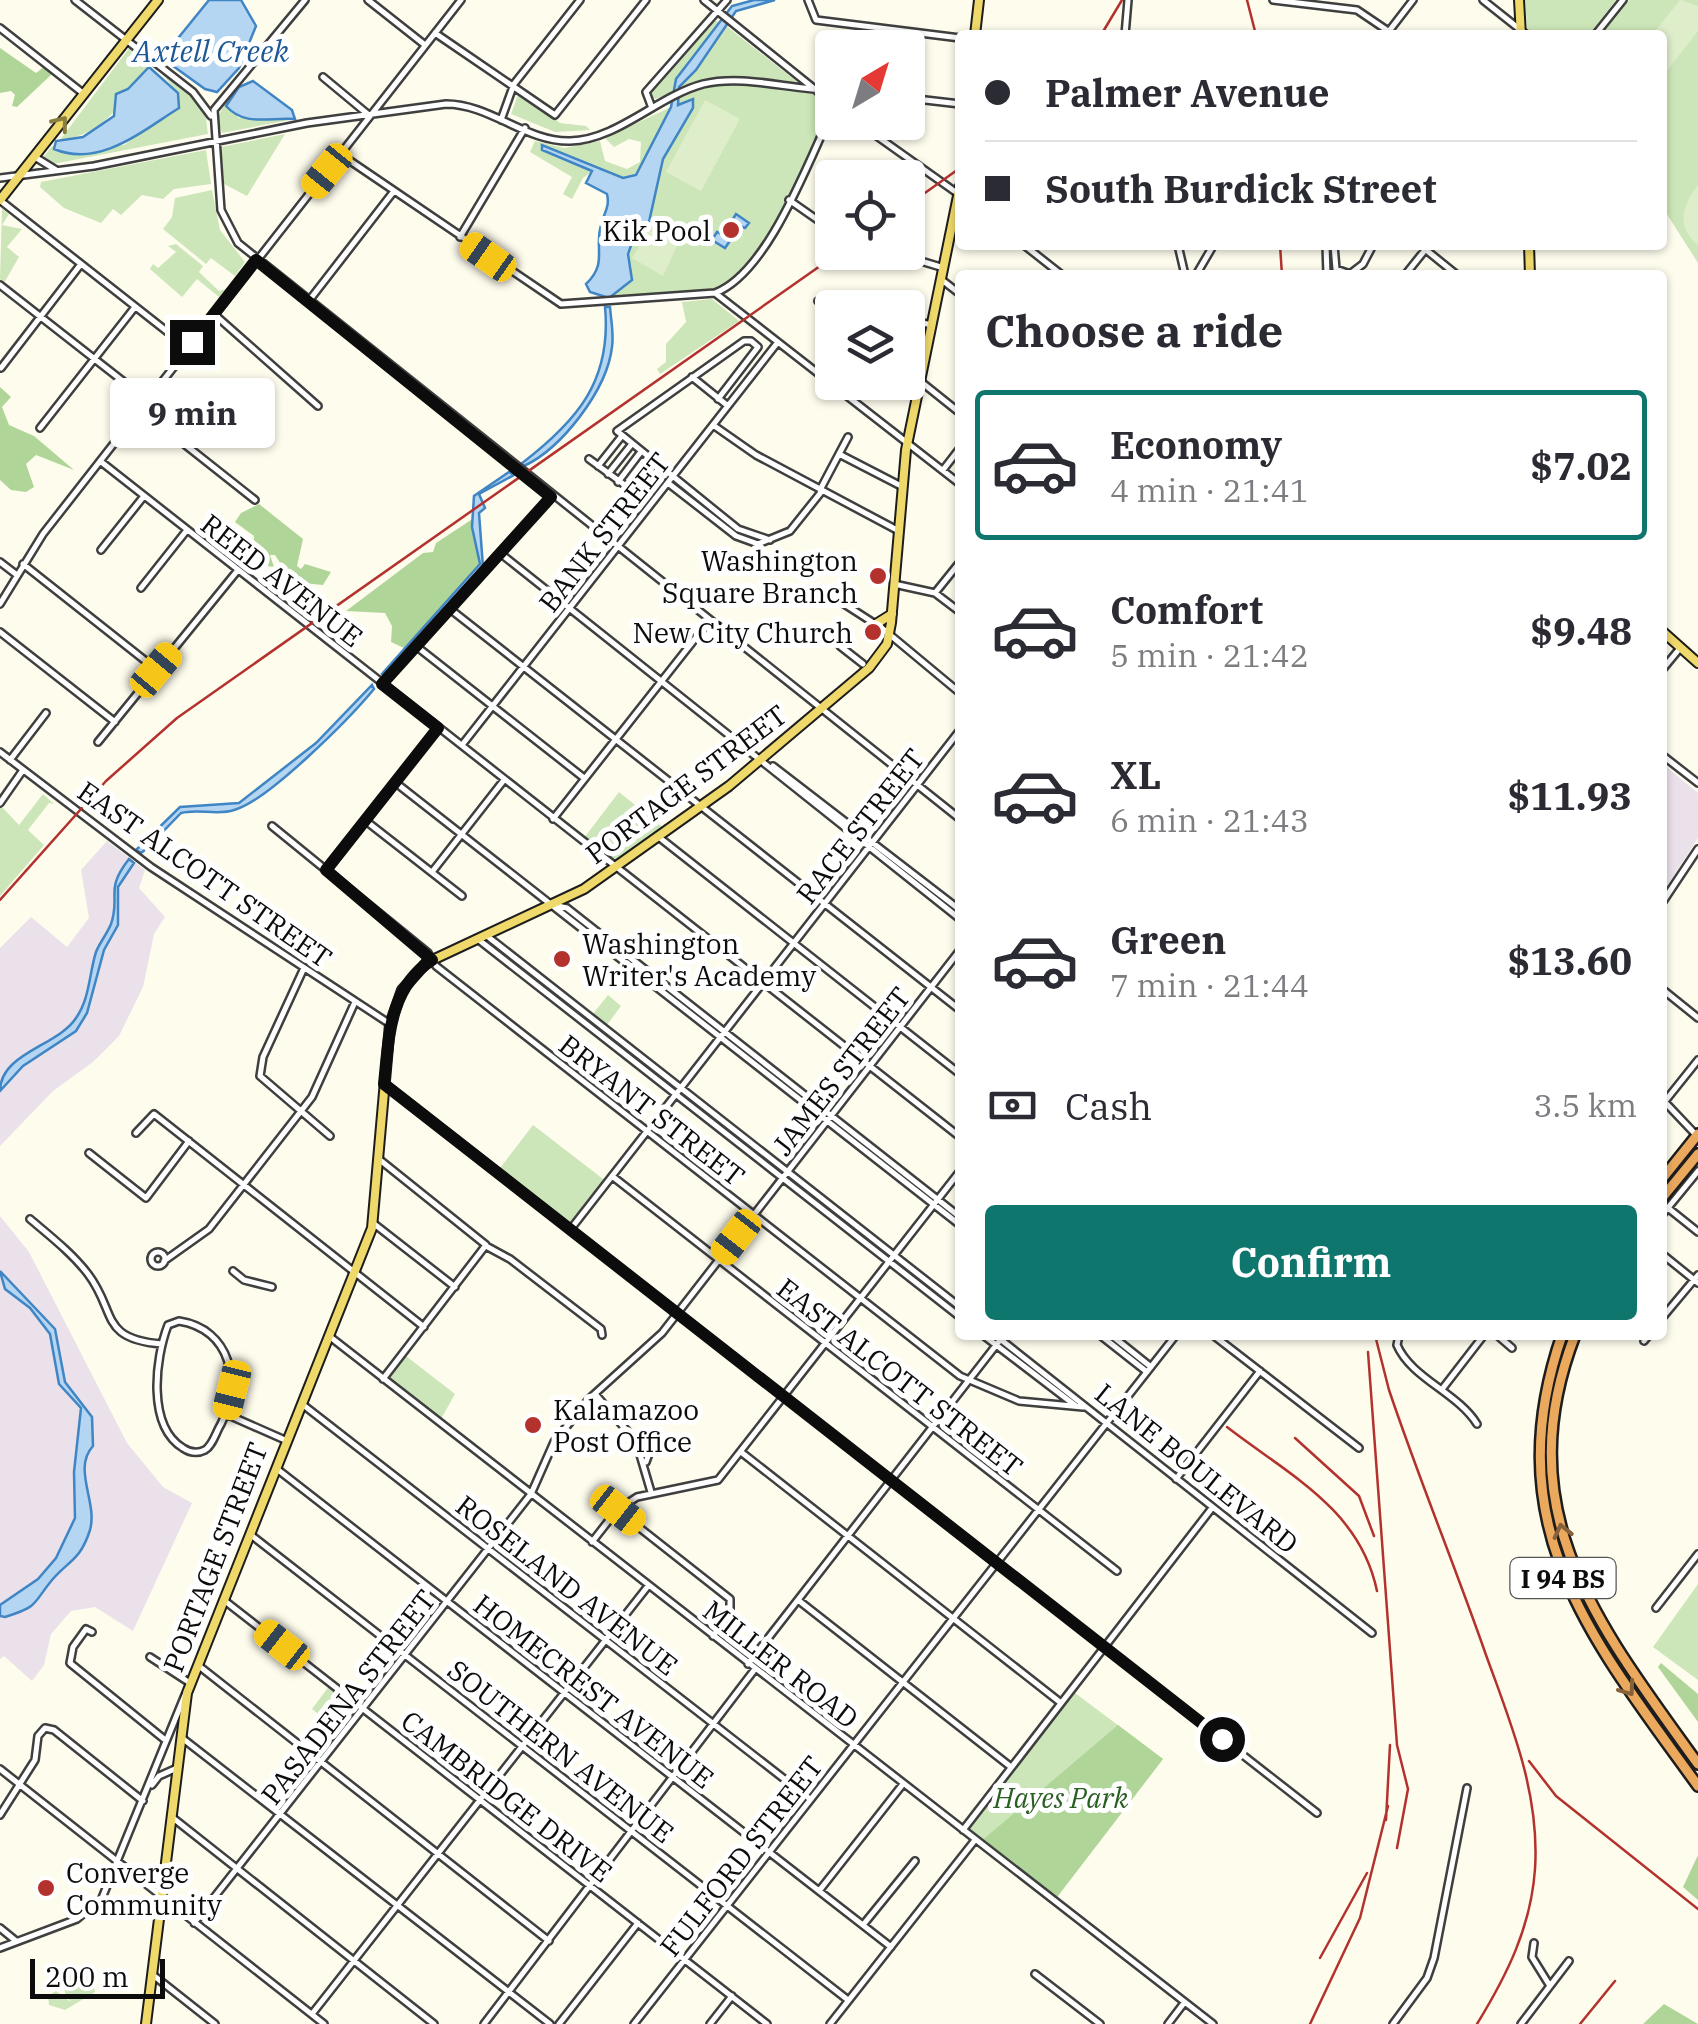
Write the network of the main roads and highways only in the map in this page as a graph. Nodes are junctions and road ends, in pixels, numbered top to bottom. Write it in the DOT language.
graph roads {
  1 [pos="158,0"];
  2 [pos="979,0"];
  3 [pos="1520,0"];
  4 [pos="976,30"];
  5 [pos="1523,30"];
  6 [pos="0,200"];
  7 [pos="955,218"];
  8 [pos="892,614"];
  9 [pos="876,624"];
  10 [pos="1667,635"];
  11 [pos="1698,663"];
  12 [pos="1698,1138"];
  13 [pos="1698,1154"];
  14 [pos="1667,1173"];
  15 [pos="1667,1181"];
  16 [pos="1667,1200"];
  17 [pos="1560,1340"];
  18 [pos="1574,1340"];
  19 [pos="1698,1764"];
  20 [pos="1698,1786"];
  21 [pos="146,2024"];
  6 -- 1 [label="main road, one-way"];
  2 -- 4 [label="main road"];
  3 -- 5 [label="main road"];
  7 -- 8 [label="main road, PORTAGE STREET"];
  8 -- 9 [label="main road"];
  8 -- 21 [label="main road, PORTAGE STREET"];
  10 -- 11 [label="main road"];
  12 -- 14 [label="highway"];
  12 -- 15 [label="highway"];
  13 -- 16 [label="highway"];
  17 -- 20 [label="highway, I 94 BS, one-way"];
  19 -- 18 [label="highway, I 94 BS, one-way"];
}
